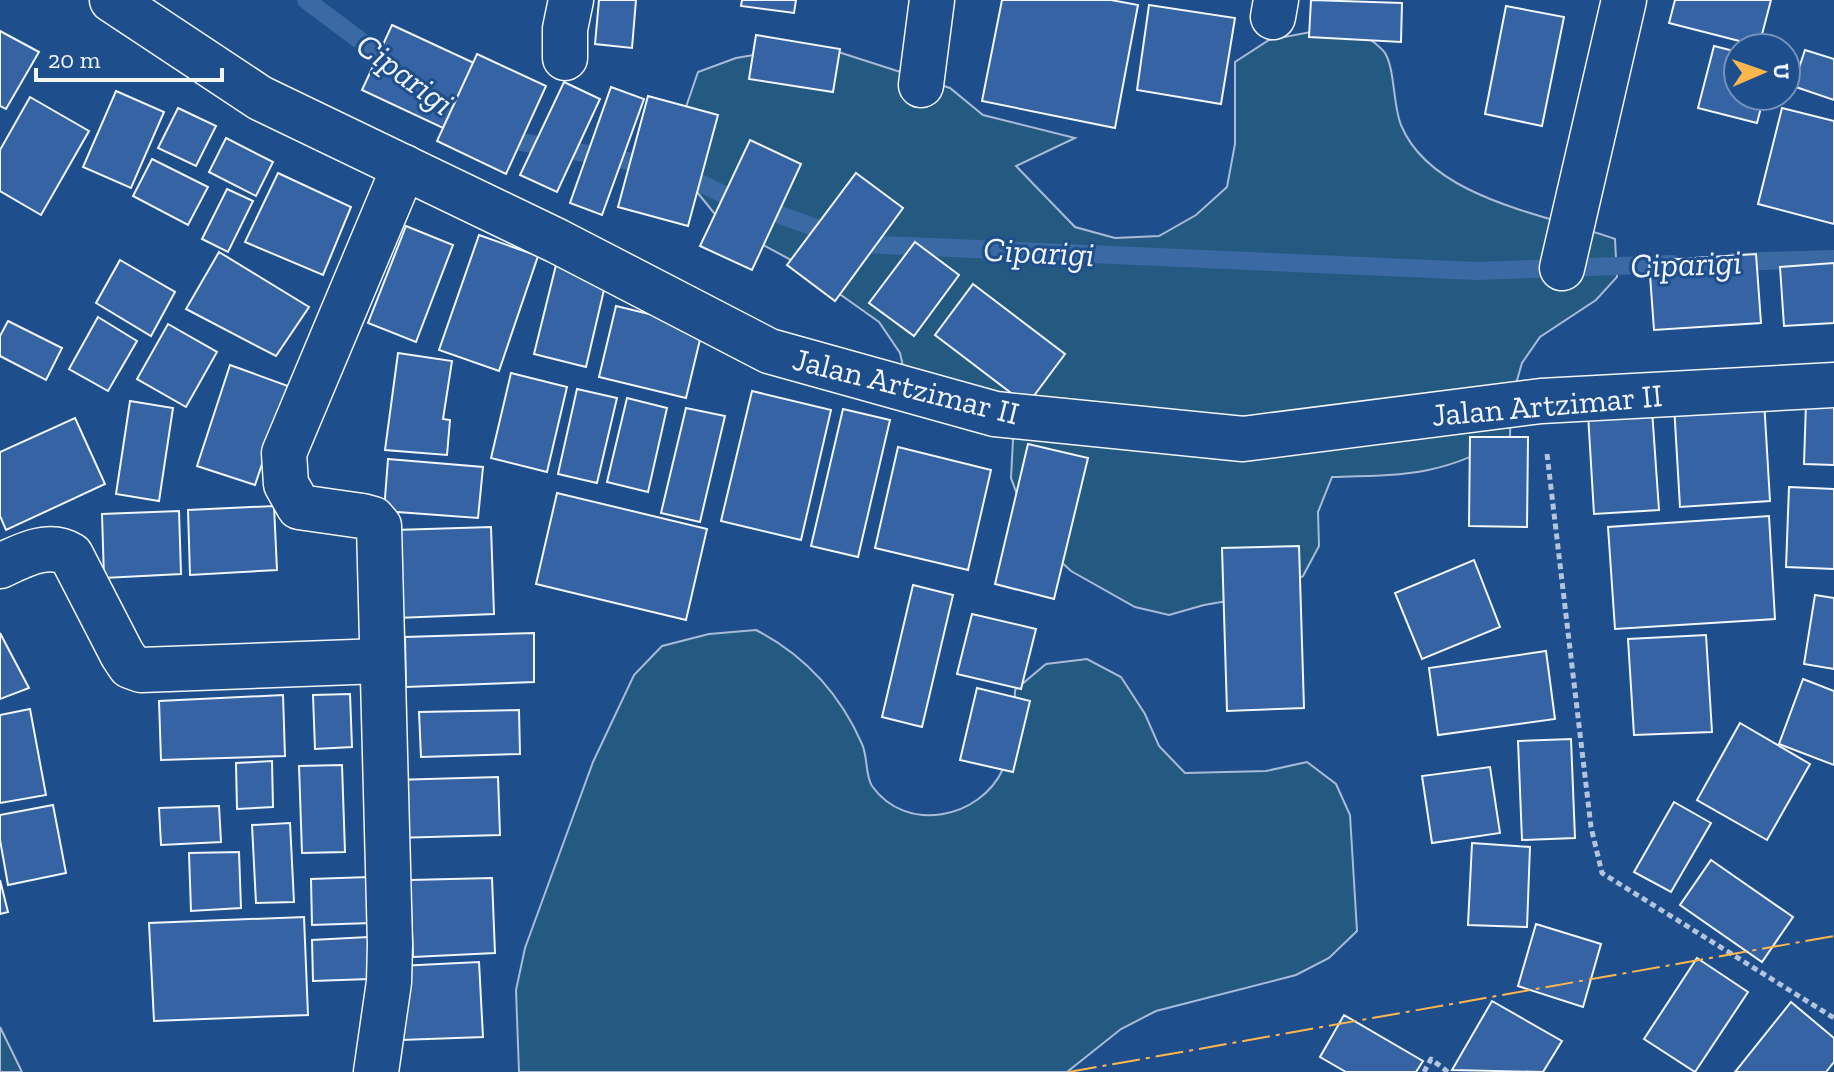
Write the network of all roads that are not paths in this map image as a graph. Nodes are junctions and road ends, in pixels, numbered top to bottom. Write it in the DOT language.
graph roads {
  1 [pos="112,0"];
  2 [pos="571,0"];
  3 [pos="932,0"];
  4 [pos="1624,0"];
  5 [pos="565,58"];
  6 [pos="921,85"];
  7 [pos="404,167"];
  8 [pos="1562,268"];
  9 [pos="1834,385"];
  10 [pos="0,566"];
  11 [pos="380,661"];
  12 [pos="376,1072"];
  1 -- 7 [label="street, Jalan Artzimar II"];
  2 -- 5 [label="street"];
  3 -- 6 [label="street"];
  4 -- 8 [label="street"];
  7 -- 9 [label="street, Jalan Artzimar II"];
  7 -- 11 [label="street"];
  10 -- 11 [label="street"];
  11 -- 12 [label="street"];
}
